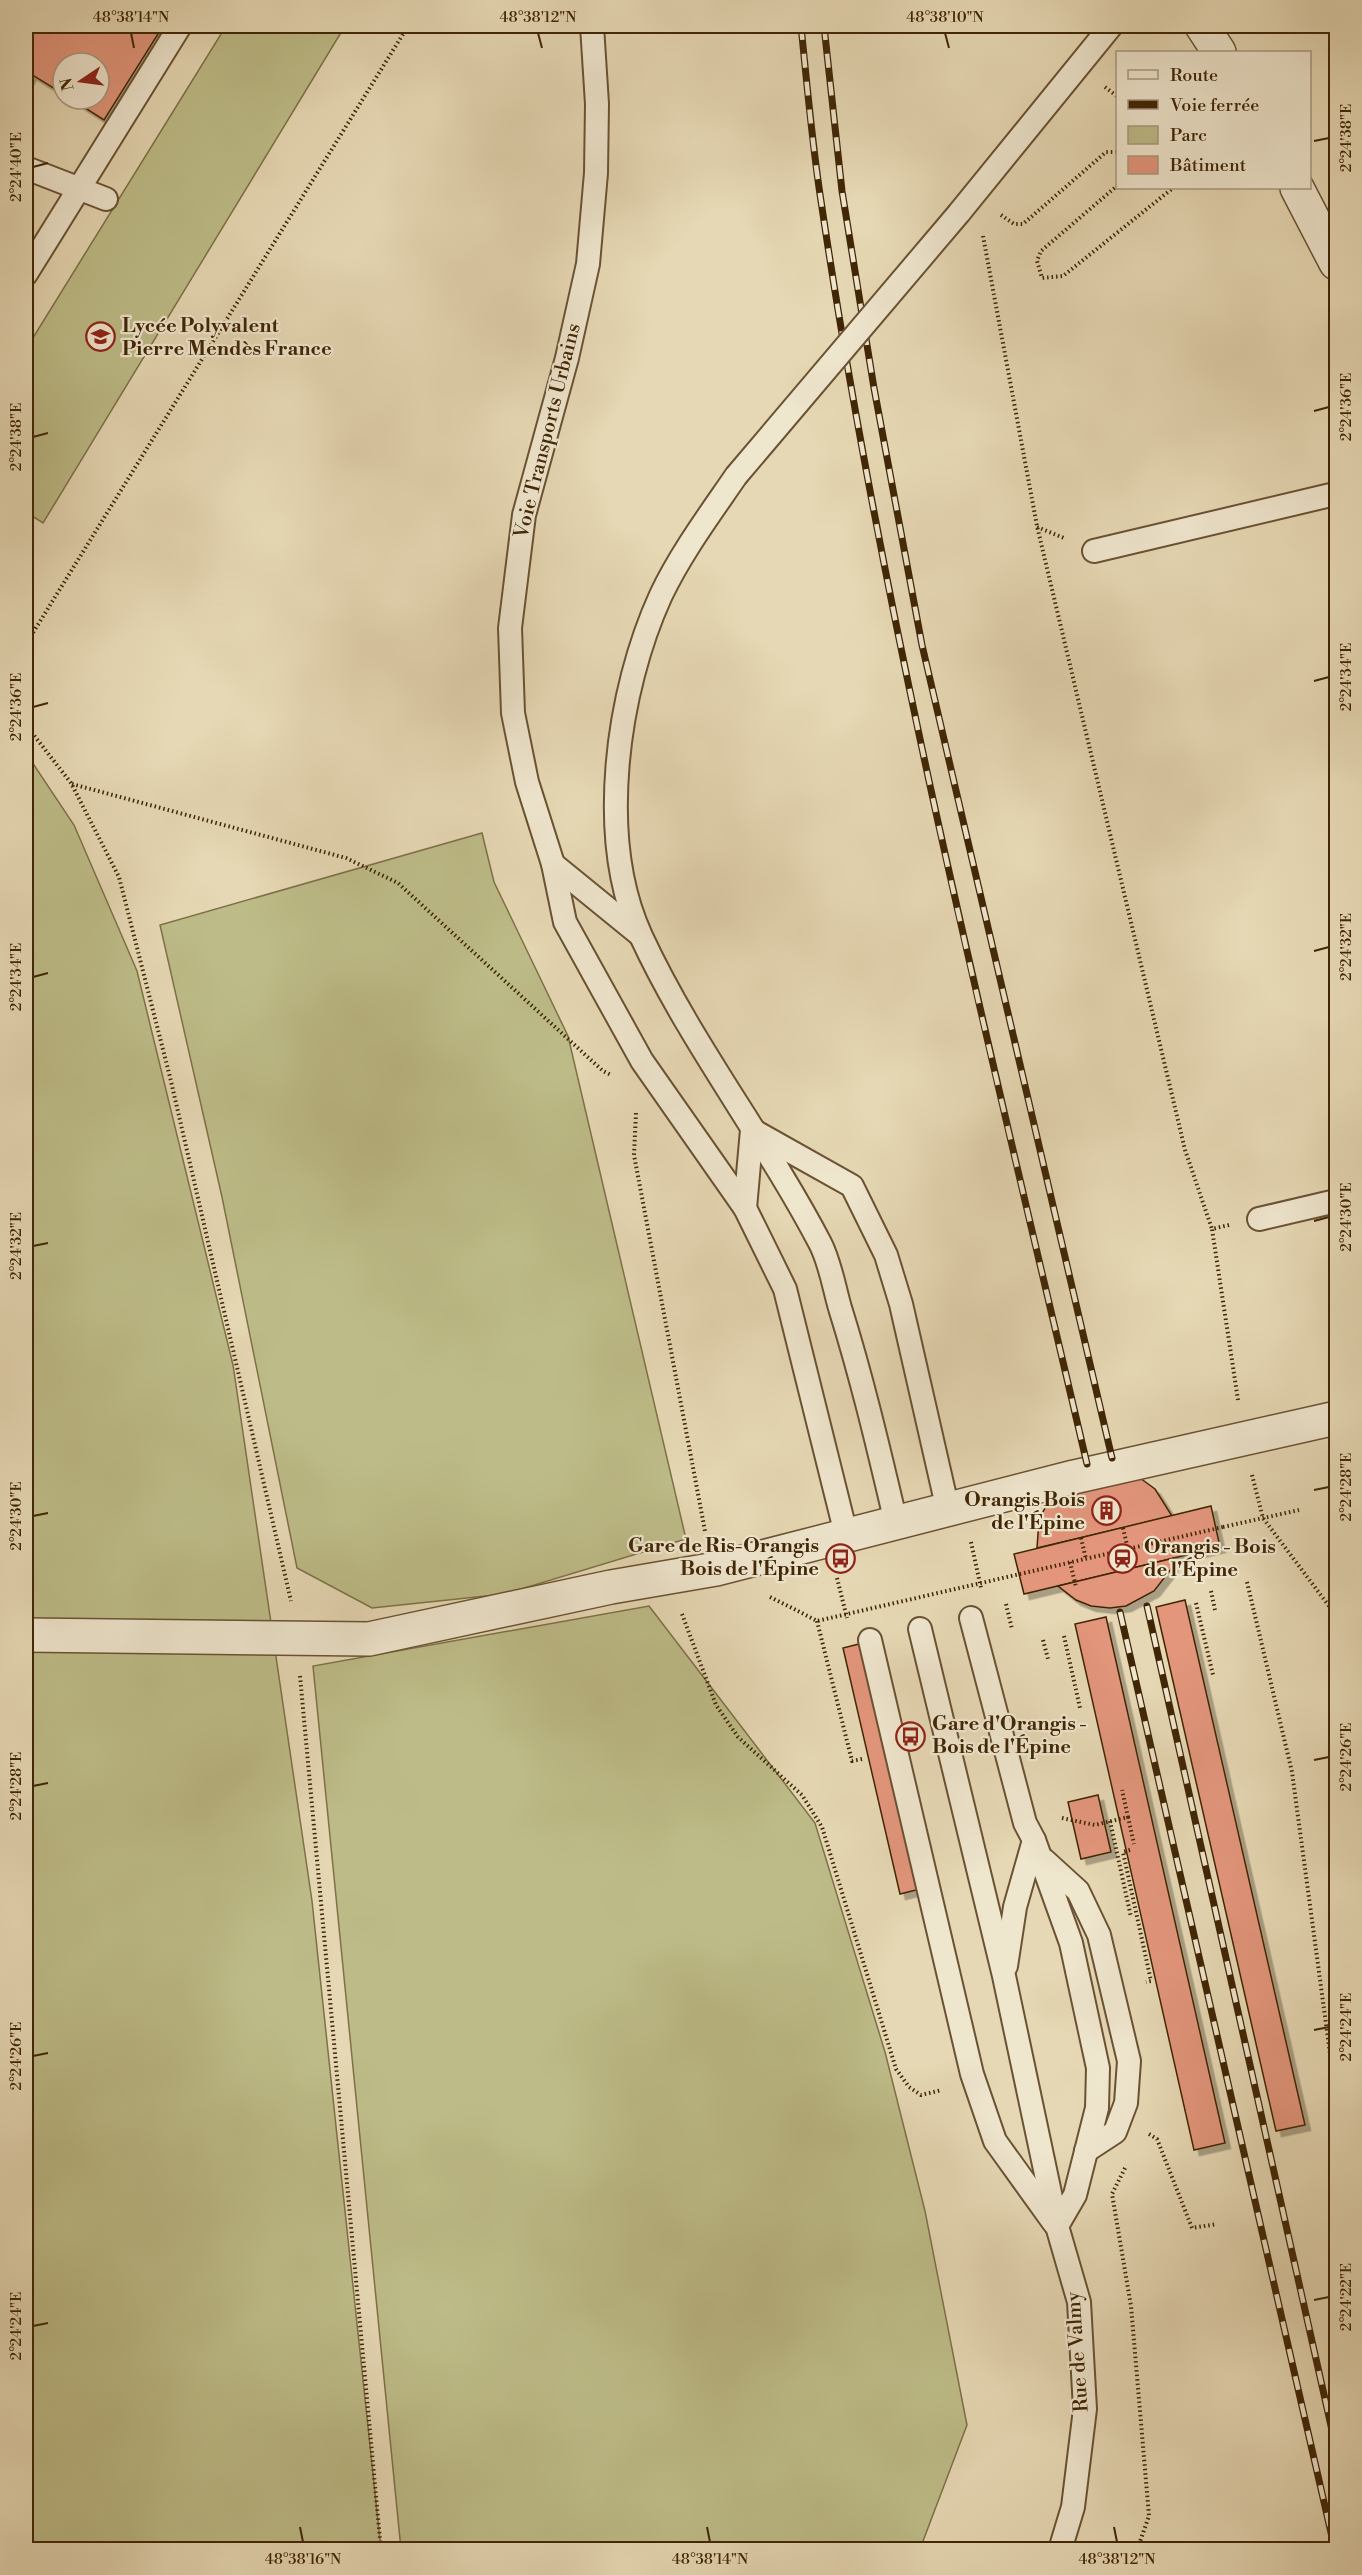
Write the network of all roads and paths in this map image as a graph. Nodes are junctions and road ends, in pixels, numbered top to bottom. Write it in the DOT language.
graph roads {
  1 [pos="180,26"];
  2 [pos="408,26"];
  3 [pos="592,26"];
  4 [pos="1111,26"];
  5 [pos="1202,26"];
  6 [pos="1218,51"];
  7 [pos="1105,87"];
  8 [pos="1116,95"];
  9 [pos="1116,152"];
  10 [pos="26,168"];
  11 [pos="1116,187"];
  12 [pos="78,189"];
  13 [pos="1172,189"];
  14 [pos="1298,189"];
  15 [pos="106,199"];
  16 [pos="995,222"];
  17 [pos="989,229"];
  18 [pos="1336,263"];
  19 [pos="26,274"];
  20 [pos="1335,494"];
  21 [pos="1094,551"];
  22 [pos="26,644"];
  23 [pos="26,725"];
  24 [pos="71,783"];
  25 [pos="553,864"];
  26 [pos="640,935"];
  27 [pos="620,1079"];
  28 [pos="637,1110"];
  29 [pos="752,1130"];
  30 [pos="1336,1201"];
  31 [pos="745,1208"];
  32 [pos="1259,1218"];
  33 [pos="1212,1229"];
  34 [pos="1336,1418"];
  35 [pos="945,1497"];
  36 [pos="893,1510"];
  37 [pos="1299,1510"];
  38 [pos="843,1521"];
  39 [pos="1123,1528"];
  40 [pos="1081,1538"];
  41 [pos="1128,1549"];
  42 [pos="1086,1559"];
  43 [pos="1070,1562"];
  44 [pos="716,1569"];
  45 [pos="662,1577"];
  46 [pos="1247,1582"];
  47 [pos="1076,1587"];
  48 [pos="1211,1591"];
  49 [pos="1196,1603"];
  50 [pos="1215,1610"];
  51 [pos="798,1611"];
  52 [pos="971,1618"];
  53 [pos="817,1621"];
  54 [pos="920,1629"];
  55 [pos="26,1635"];
  56 [pos="1064,1636"];
  57 [pos="300,1640"];
  58 [pos="870,1640"];
  59 [pos="1043,1640"];
  60 [pos="1048,1659"];
  61 [pos="1213,1675"];
  62 [pos="1080,1708"];
  63 [pos="870,1757"];
  64 [pos="1122,1790"];
  65 [pos="1128,1817"];
  66 [pos="1110,1821"];
  67 [pos="1095,1825"];
  68 [pos="1134,1844"];
  69 [pos="1036,1848"];
  70 [pos="1130,1850"];
  71 [pos="1004,1976"];
  72 [pos="952,2088"];
  73 [pos="1336,2098"];
  74 [pos="1144,2132"];
  75 [pos="1086,2151"];
  76 [pos="1128,2163"];
  77 [pos="1217,2224"];
  78 [pos="1057,2226"];
  79 [pos="381,2550"];
  80 [pos="1060,2550"];
  81 [pos="1137,2550"];
  1 -- 12 [label="lane"];
  2 -- 22 [label="path"];
  3 -- 25 [label="lane, Voie Transports Urbains"];
  4 -- 26 [label="lane, bridge"];
  5 -- 6 [label="street"];
  7 -- 8 [label="path"];
  9 -- 16 [label="path"];
  10 -- 12 [label="lane"];
  11 -- 13 [label="path"];
  12 -- 15 [label="lane"];
  12 -- 19 [label="lane"];
  14 -- 18 [label="street"];
  17 -- 33 [label="path"];
  20 -- 21 [label="lane"];
  23 -- 24 [label="path"];
  24 -- 27 [label="path"];
  24 -- 57 [label="path"];
  25 -- 26 [label="lane"];
  25 -- 31 [label="lane, Voie Transports Urbains"];
  26 -- 29 [label="lane"];
  28 -- 44 [label="path"];
  29 -- 31 [label="lane"];
  29 -- 35 [label="lane"];
  29 -- 36 [label="lane"];
  30 -- 32 [label="lane"];
  31 -- 38 [label="lane, Voie Transports Urbains"];
  34 -- 44 [label="street"];
  37 -- 41 [label="path, bridge"];
  39 -- 41 [label="path"];
  40 -- 42 [label="path"];
  41 -- 42 [label="path, bridge"];
  42 -- 43 [label="path, bridge"];
  43 -- 47 [label="path"];
  43 -- 53 [label="path, bridge"];
  44 -- 45 [label="street"];
  45 -- 57 [label="street"];
  45 -- 72 [label="path"];
  46 -- 73 [label="path"];
  48 -- 50 [label="path"];
  49 -- 61 [label="path"];
  51 -- 53 [label="path, bridge"];
  52 -- 69 [label="lane"];
  53 -- 63 [label="path"];
  54 -- 71 [label="lane, Rue de Valmy"];
  55 -- 57 [label="street"];
  56 -- 62 [label="path"];
  57 -- 79 [label="path"];
  58 -- 78 [label="lane"];
  59 -- 60 [label="path"];
  64 -- 65 [label="path"];
  65 -- 66 [label="path"];
  65 -- 68 [label="path"];
  66 -- 67 [label="path"];
  66 -- 70 [label="path"];
  69 -- 71 [label="lane"];
  69 -- 75 [label="lane"];
  69 -- 75 [label="lane"];
  71 -- 78 [label="lane, Rue de Valmy"];
  74 -- 77 [label="path"];
  75 -- 78 [label="lane"];
  76 -- 81 [label="path"];
  78 -- 80 [label="lane, Rue de Valmy"];
}
